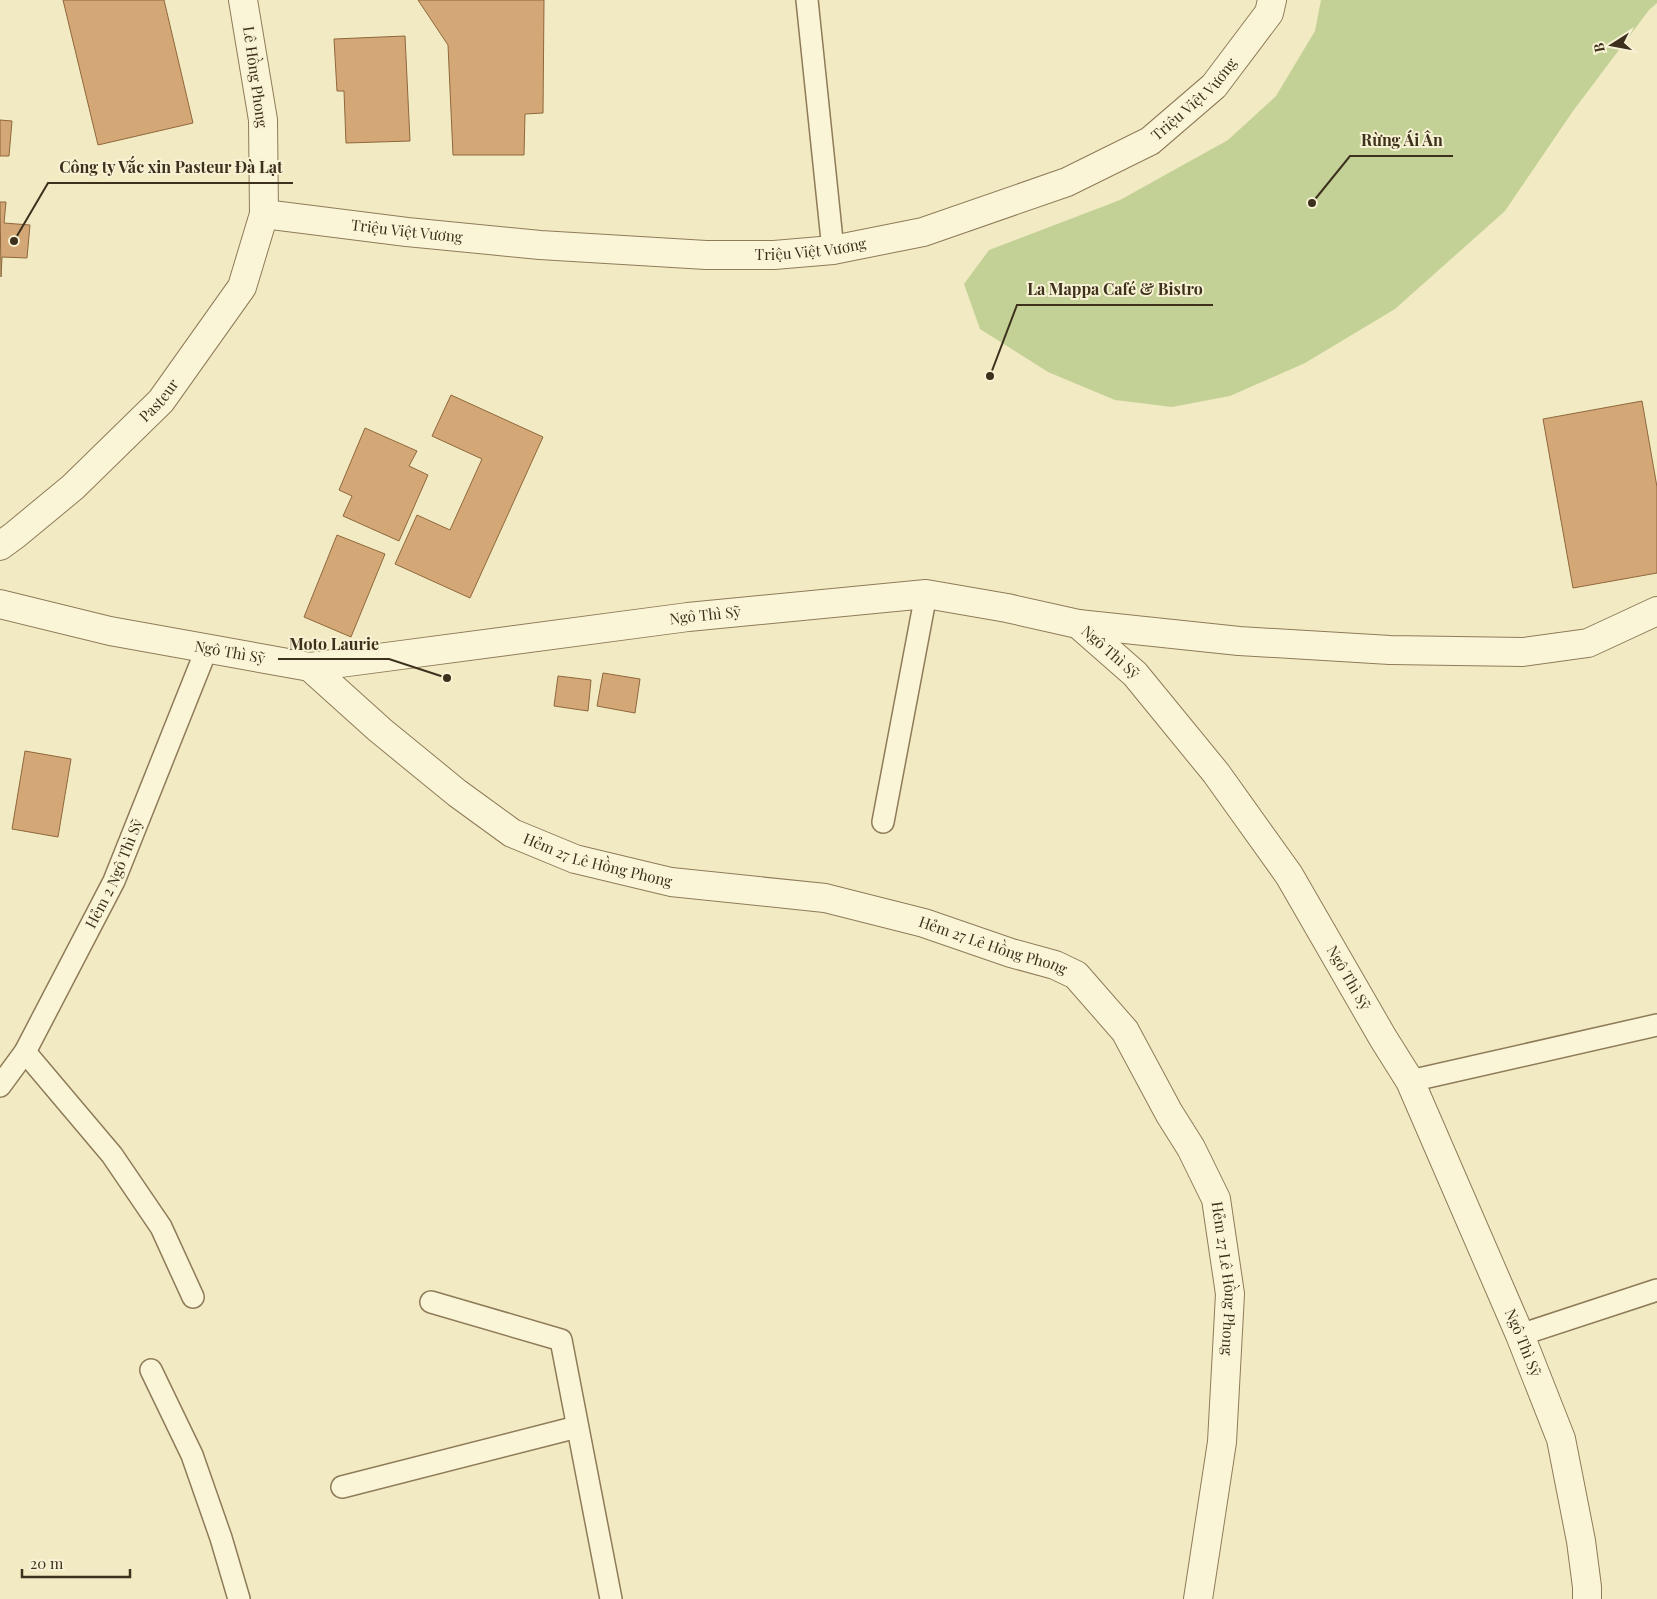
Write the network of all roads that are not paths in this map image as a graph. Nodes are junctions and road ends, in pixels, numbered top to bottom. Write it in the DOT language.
graph roads {
  1 [pos="243,0"];
  2 [pos="807,0"];
  3 [pos="1272,0"];
  4 [pos="264,214"];
  5 [pos="833,250"];
  6 [pos="0,546"];
  7 [pos="926,594"];
  8 [pos="0,604"];
  9 [pos="1657,611"];
  10 [pos="1078,624"];
  11 [pos="207,648"];
  12 [pos="310,667"];
  13 [pos="883,822"];
  14 [pos="1657,1025"];
  15 [pos="25,1052"];
  16 [pos="1410,1081"];
  17 [pos="0,1086"];
  18 [pos="1657,1290"];
  19 [pos="193,1296"];
  20 [pos="431,1302"];
  21 [pos="1520,1335"];
  22 [pos="152,1370"];
  23 [pos="577,1427"];
  24 [pos="342,1487"];
  25 [pos="239,1599"];
  26 [pos="612,1599"];
  27 [pos="1198,1599"];
  28 [pos="1587,1599"];
  1 -- 4 [label="street, Lê Hồng Phong"];
  2 -- 5 [label="lane"];
  3 -- 5 [label="street, Triệu Việt Vương"];
  4 -- 5 [label="street, Triệu Việt Vương"];
  4 -- 6 [label="street, Pasteur"];
  7 -- 10 [label="street, Ngô Thì Sỹ"];
  7 -- 12 [label="street, Ngô Thì Sỹ"];
  7 -- 13 [label="lane"];
  8 -- 11 [label="street, Ngô Thì Sỹ"];
  9 -- 10 [label="street"];
  10 -- 16 [label="street, Ngô Thì Sỹ"];
  11 -- 12 [label="street, Ngô Thì Sỹ"];
  11 -- 15 [label="lane, Hẻm 2 Ngô Thì Sỹ"];
  12 -- 27 [label="street, Hẻm 27 Lê Hồng Phong"];
  14 -- 16 [label="lane"];
  15 -- 17 [label="lane, Hẻm 2 Ngô Thì Sỹ"];
  15 -- 19 [label="lane"];
  16 -- 21 [label="street, Ngô Thì Sỹ"];
  18 -- 21 [label="lane"];
  20 -- 23 [label="lane"];
  21 -- 28 [label="street, Ngô Thì Sỹ"];
  22 -- 25 [label="lane"];
  23 -- 24 [label="lane"];
  23 -- 26 [label="lane"];
}
